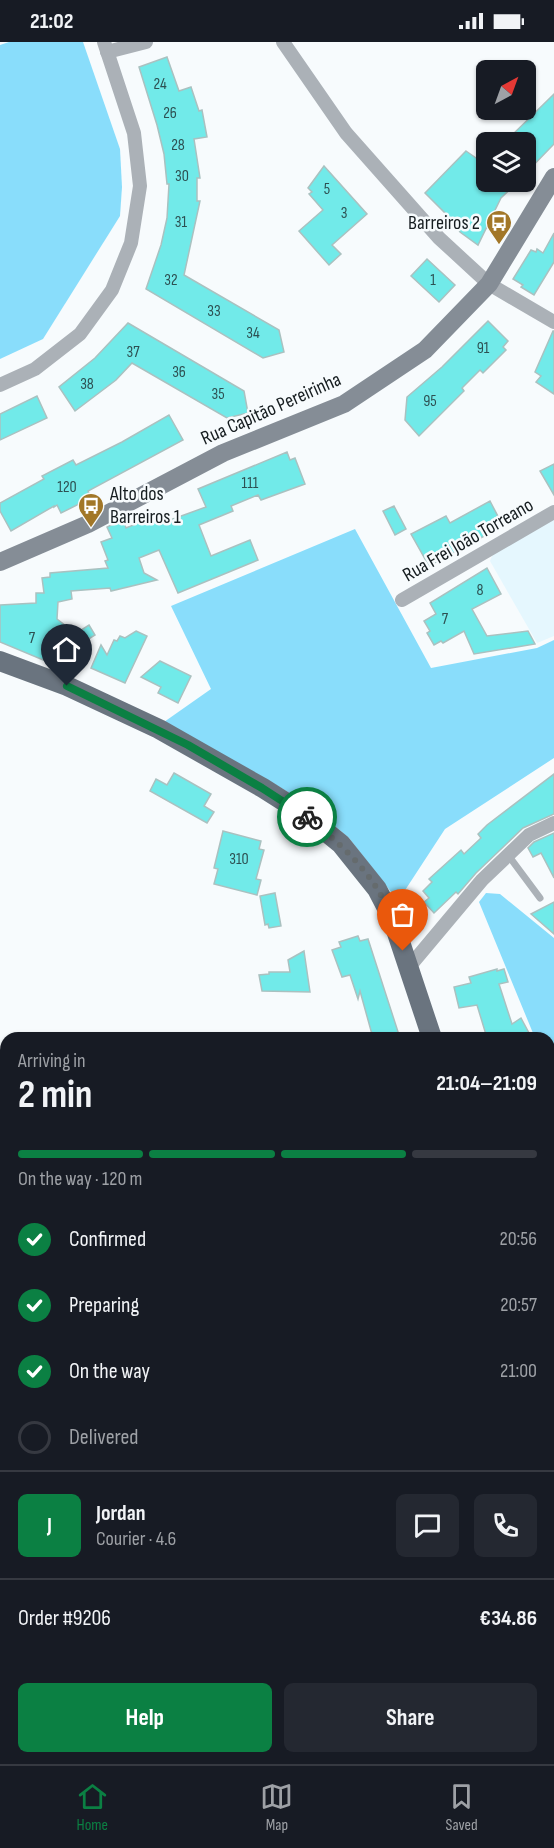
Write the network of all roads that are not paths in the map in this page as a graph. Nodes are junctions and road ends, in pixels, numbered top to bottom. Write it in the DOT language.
graph roads {
  1 [pos="146,42"];
  2 [pos="284,42"];
  3 [pos="106,47"];
  4 [pos="554,177"];
  5 [pos="489,284"];
  6 [pos="554,322"];
  7 [pos="0,385"];
  8 [pos="554,512"];
  9 [pos="0,562"];
  10 [pos="402,600"];
  11 [pos="0,661"];
  12 [pos="554,823"];
  13 [pos="508,855"];
  14 [pos="540,898"];
  15 [pos="409,967"];
  16 [pos="430,1032"];
  1 -- 3 [label="street"];
  2 -- 5 [label="street"];
  3 -- 7 [label="street"];
  4 -- 5 [label="street, Rua Capitão Pereirinha"];
  5 -- 6 [label="street"];
  5 -- 9 [label="street, Rua Capitão Pereirinha"];
  8 -- 10 [label="street, Rua Frei João Torreano"];
  11 -- 15 [label="main road"];
  12 -- 13 [label="street"];
  13 -- 14 [label="lane"];
  13 -- 15 [label="street"];
  15 -- 16 [label="main road"];
}
